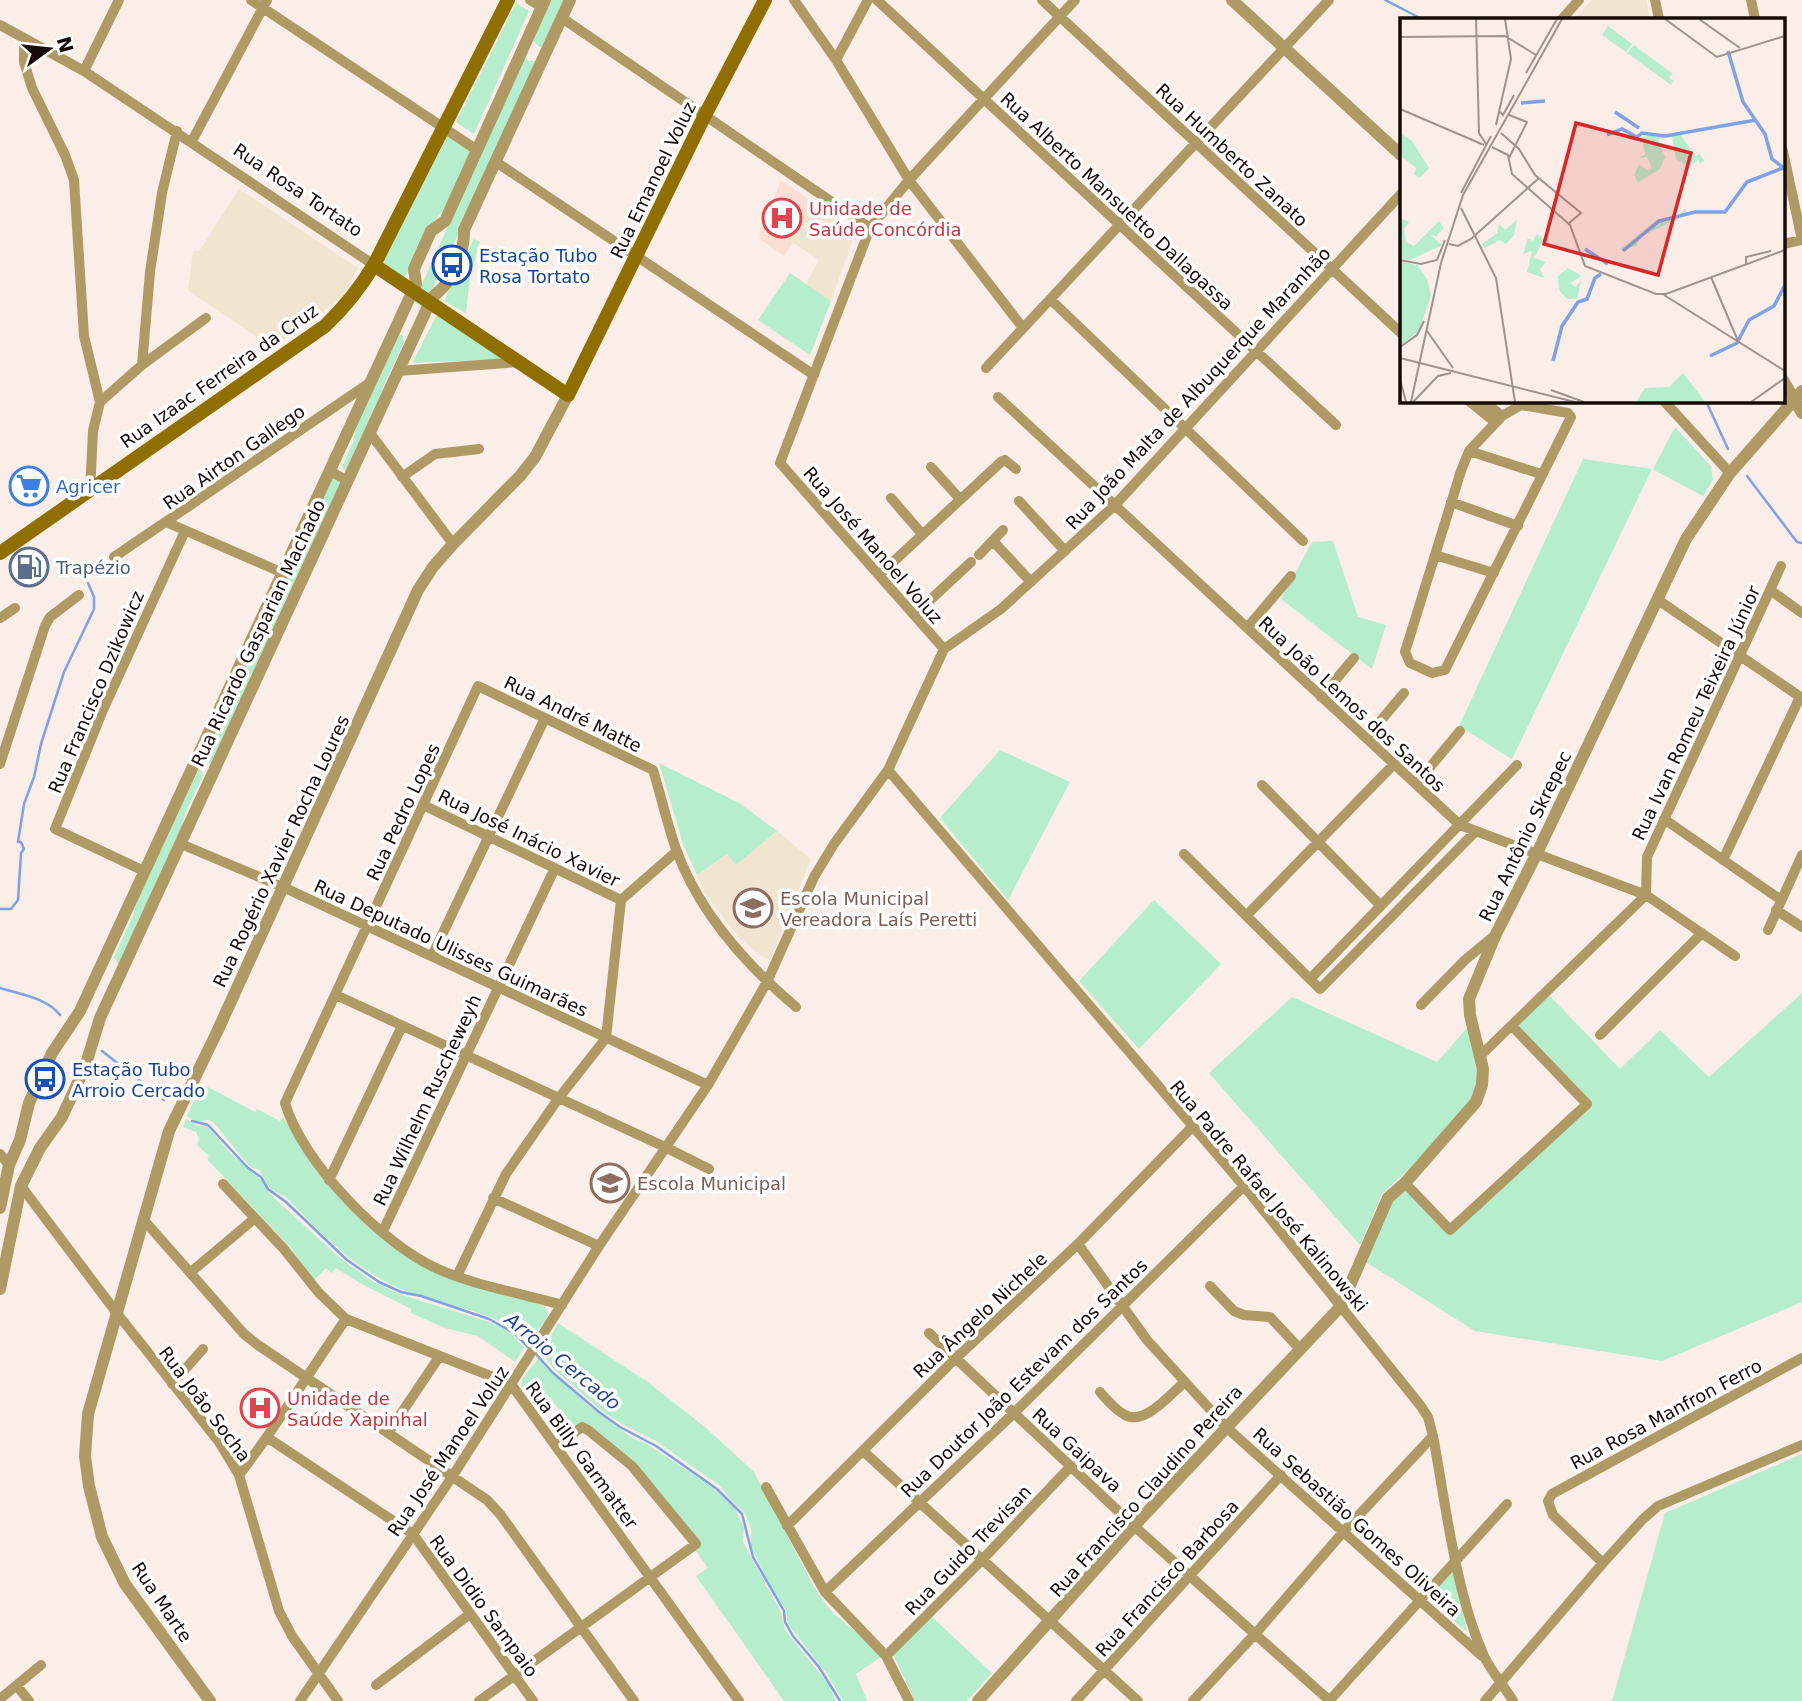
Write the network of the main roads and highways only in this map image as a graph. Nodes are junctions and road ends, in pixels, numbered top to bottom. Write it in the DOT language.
graph roads {
  1 [pos="508,0"];
  2 [pos="765,0"];
  3 [pos="374,265"];
  4 [pos="568,395"];
  5 [pos="0,553"];
  1 -- 3 [label="main road, Rua Izaac Ferreira da Cruz"];
  2 -- 4 [label="main road, Rua Emanoel Voluz"];
  3 -- 4 [label="main road, Rua Rosa Tortato"];
  3 -- 5 [label="main road, Rua Izaac Ferreira da Cruz"];
}
